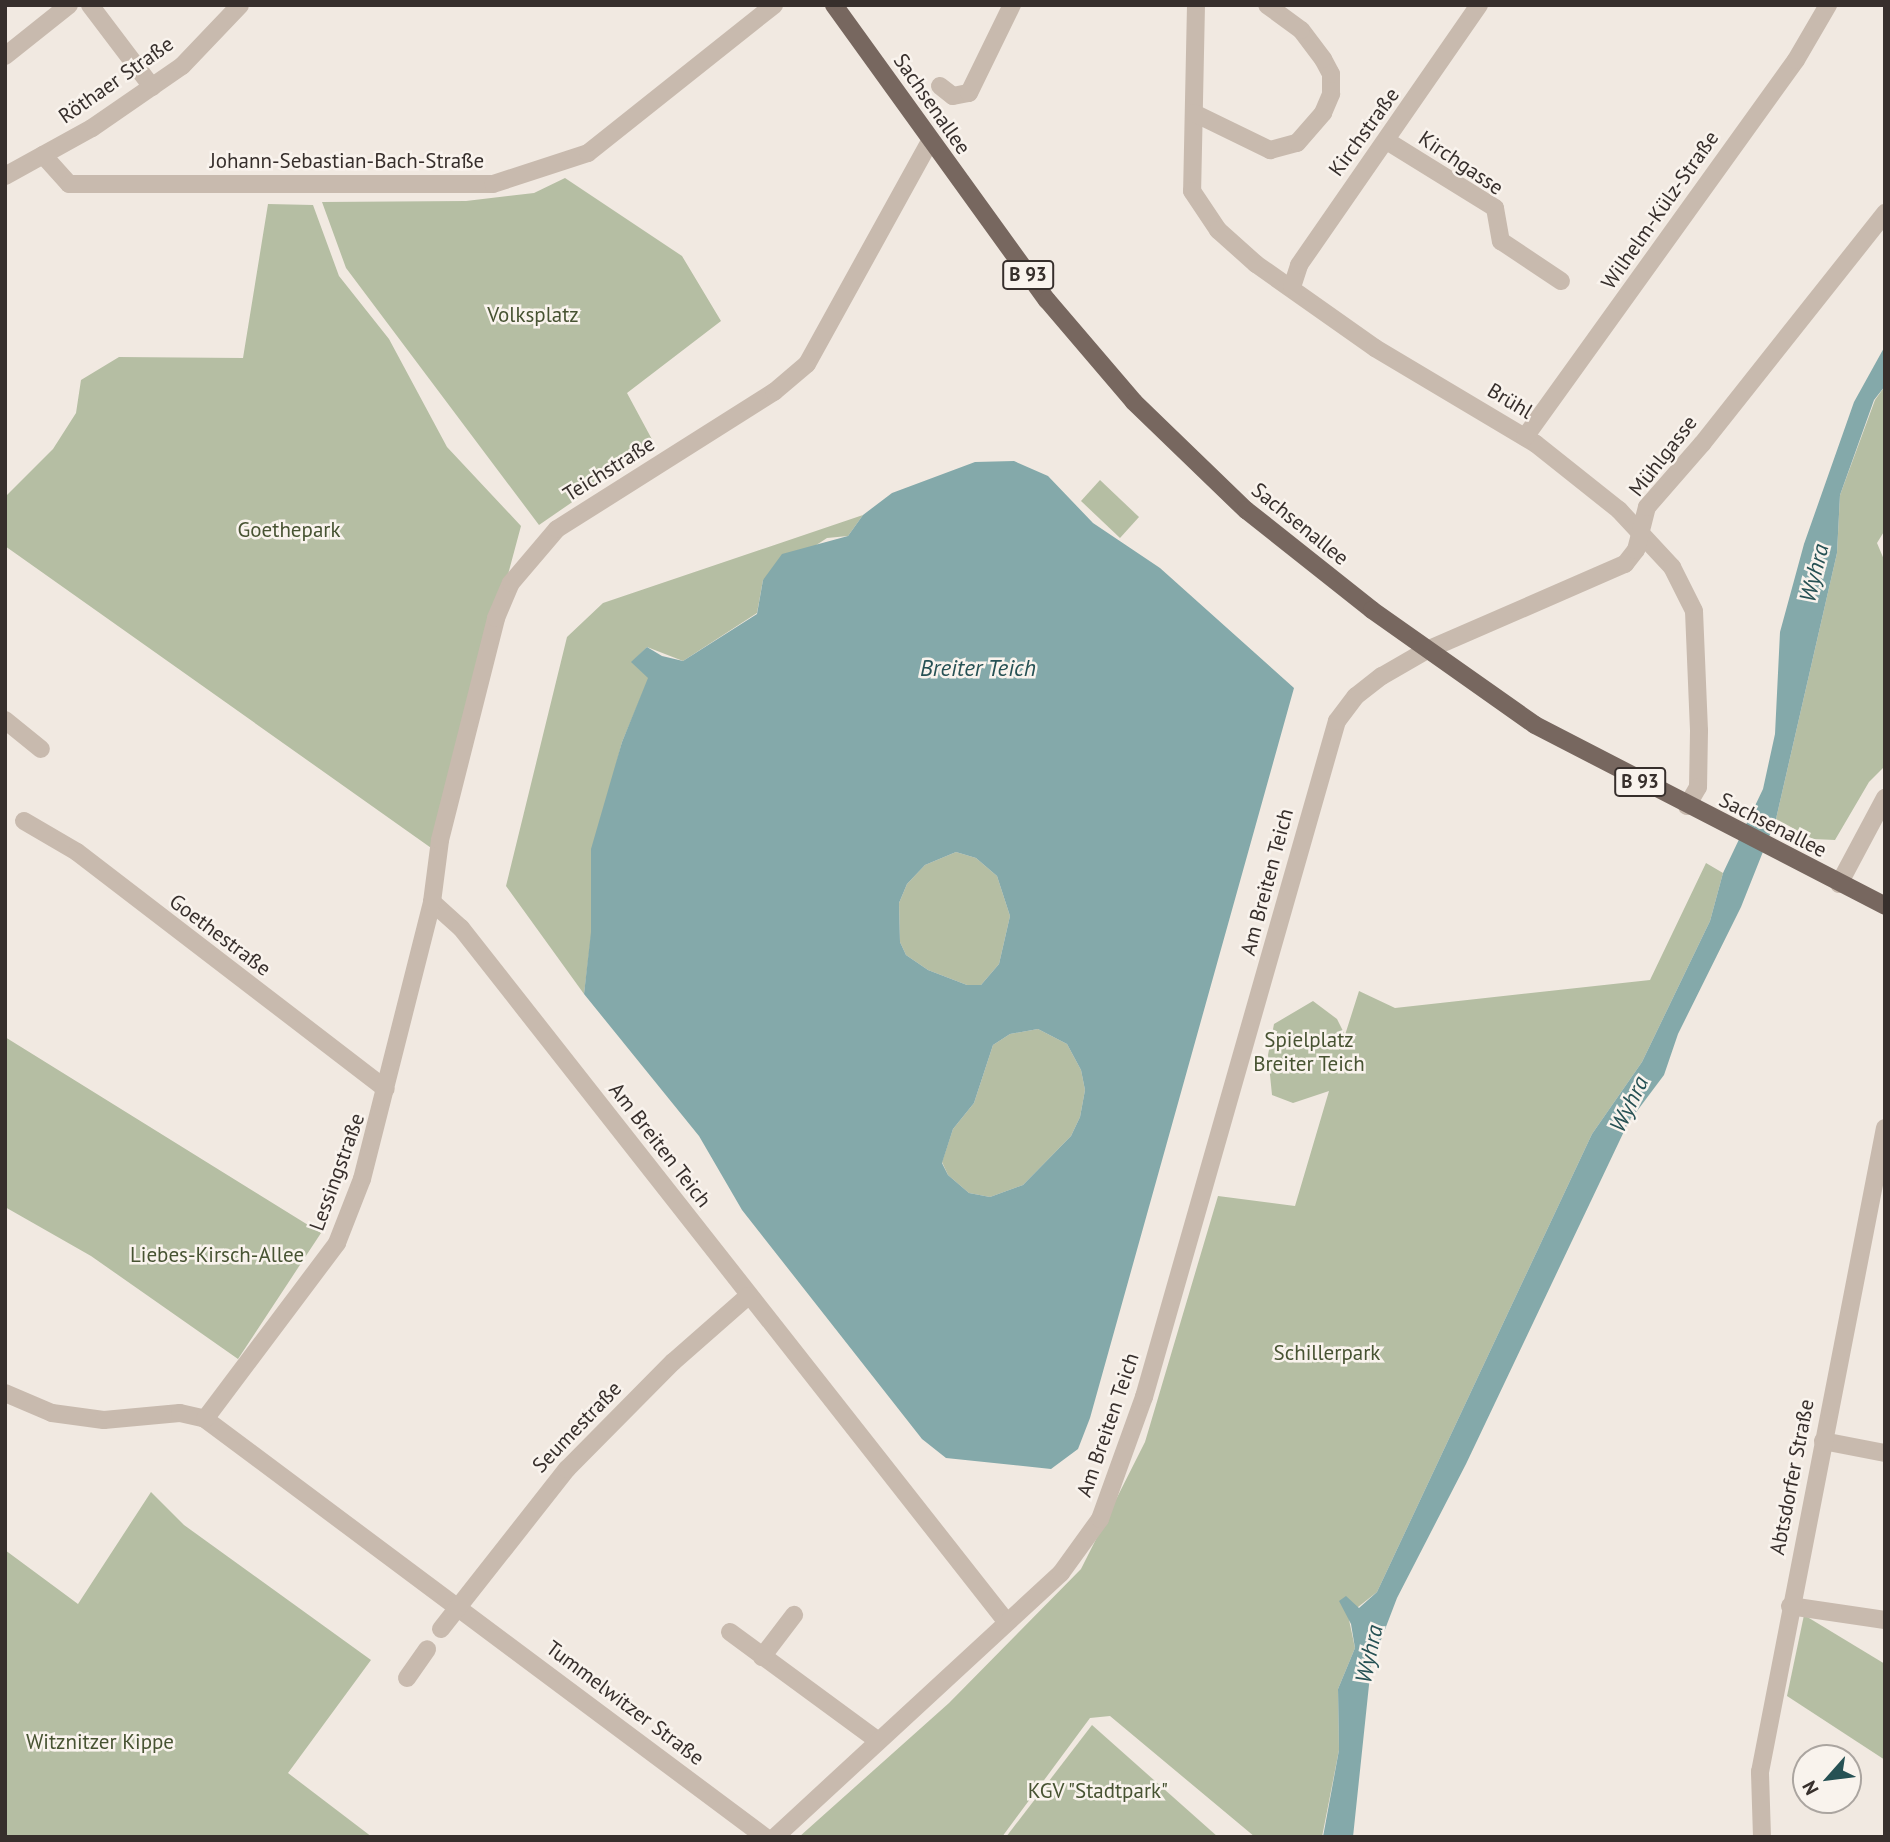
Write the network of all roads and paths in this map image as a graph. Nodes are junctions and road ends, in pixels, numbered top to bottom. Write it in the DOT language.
graph roads {
  1 [pos="69,5"];
  2 [pos="90,5"];
  3 [pos="240,5"];
  4 [pos="774,5"];
  5 [pos="834,5"];
  6 [pos="1013,5"];
  7 [pos="1196,5"];
  8 [pos="1266,5"];
  9 [pos="1479,5"];
  10 [pos="1827,6"];
  11 [pos="5,56"];
  12 [pos="940,86"];
  13 [pos="152,87"];
  14 [pos="1195,113"];
  15 [pos="930,141"];
  16 [pos="1387,141"];
  17 [pos="43,155"];
  18 [pos="5,176"];
  19 [pos="1885,213"];
  20 [pos="1561,281"];
  21 [pos="1292,287"];
  22 [pos="1525,437"];
  23 [pos="1643,531"];
  24 [pos="1427,650"];
  25 [pos="5,720"];
  26 [pos="41,749"];
  27 [pos="1885,798"];
  28 [pos="1688,806"];
  29 [pos="24,821"];
  30 [pos="1839,884"];
  31 [pos="432,902"];
  32 [pos="1885,906"];
  33 [pos="386,1088"];
  34 [pos="1885,1128"];
  35 [pos="748,1296"];
  36 [pos="5,1393"];
  37 [pos="205,1419"];
  38 [pos="1823,1441"];
  39 [pos="1885,1453"];
  40 [pos="1790,1606"];
  41 [pos="457,1607"];
  42 [pos="794,1615"];
  43 [pos="1006,1620"];
  44 [pos="1885,1620"];
  45 [pos="441,1629"];
  46 [pos="730,1632"];
  47 [pos="427,1649"];
  48 [pos="762,1657"];
  49 [pos="407,1678"];
  50 [pos="877,1740"];
  51 [pos="765,1837"];
  52 [pos="775,1837"];
  53 [pos="1762,1837"];
  1 -- 11 [label="street"];
  2 -- 13 [label="street"];
  3 -- 13 [label="street, Röthaer Straße"];
  4 -- 17 [label="street, Johann-Sebastian-Bach-Straße"];
  5 -- 15 [label="main road, Sachsenallee / B 93"];
  6 -- 12 [label="street"];
  7 -- 14 [label="street, Brühl"];
  8 -- 14 [label="street"];
  9 -- 16 [label="street, Kirchstraße"];
  10 -- 22 [label="street, Wilhelm-Külz-Straße"];
  13 -- 17 [label="street, Röthaer Straße"];
  14 -- 21 [label="street, Brühl"];
  15 -- 24 [label="main road, Sachsenallee / B 93"];
  15 -- 31 [label="street, Teichstraße"];
  16 -- 20 [label="street, Kirchgasse"];
  16 -- 21 [label="street, Kirchstraße"];
  17 -- 18 [label="street, Röthaer Straße"];
  19 -- 23 [label="street, Mühlgasse"];
  21 -- 22 [label="street, Brühl"];
  22 -- 23 [label="street, Brühl"];
  23 -- 24 [label="street, Mühlgasse"];
  23 -- 28 [label="street, Brühl"];
  24 -- 28 [label="main road, Sachsenallee / B 93"];
  24 -- 43 [label="street, Am Breiten Teich"];
  25 -- 26 [label="street"];
  27 -- 30 [label="street"];
  28 -- 30 [label="main road, Sachsenallee / B 93"];
  29 -- 33 [label="street, Goethestraße"];
  30 -- 32 [label="main road, Sachsenallee / B 93"];
  31 -- 33 [label="street, Lessingstraße"];
  31 -- 35 [label="street, Am Breiten Teich"];
  33 -- 37 [label="street, Lessingstraße"];
  34 -- 38 [label="street, Abtsdorfer Straße"];
  35 -- 41 [label="street, Seumestraße"];
  35 -- 43 [label="street, Am Breiten Teich"];
  36 -- 37 [label="street, Tummelwitzer Straße"];
  37 -- 41 [label="street, Tummelwitzer Straße"];
  38 -- 39 [label="street"];
  38 -- 40 [label="street, Abtsdorfer Straße"];
  40 -- 44 [label="street"];
  40 -- 53 [label="street, Abtsdorfer Straße"];
  41 -- 45 [label="street"];
  41 -- 51 [label="street, Tummelwitzer Straße"];
  42 -- 48 [label="street"];
  43 -- 50 [label="street"];
  46 -- 48 [label="street"];
  47 -- 49 [label="street"];
  48 -- 50 [label="street"];
  50 -- 52 [label="street"];
}
